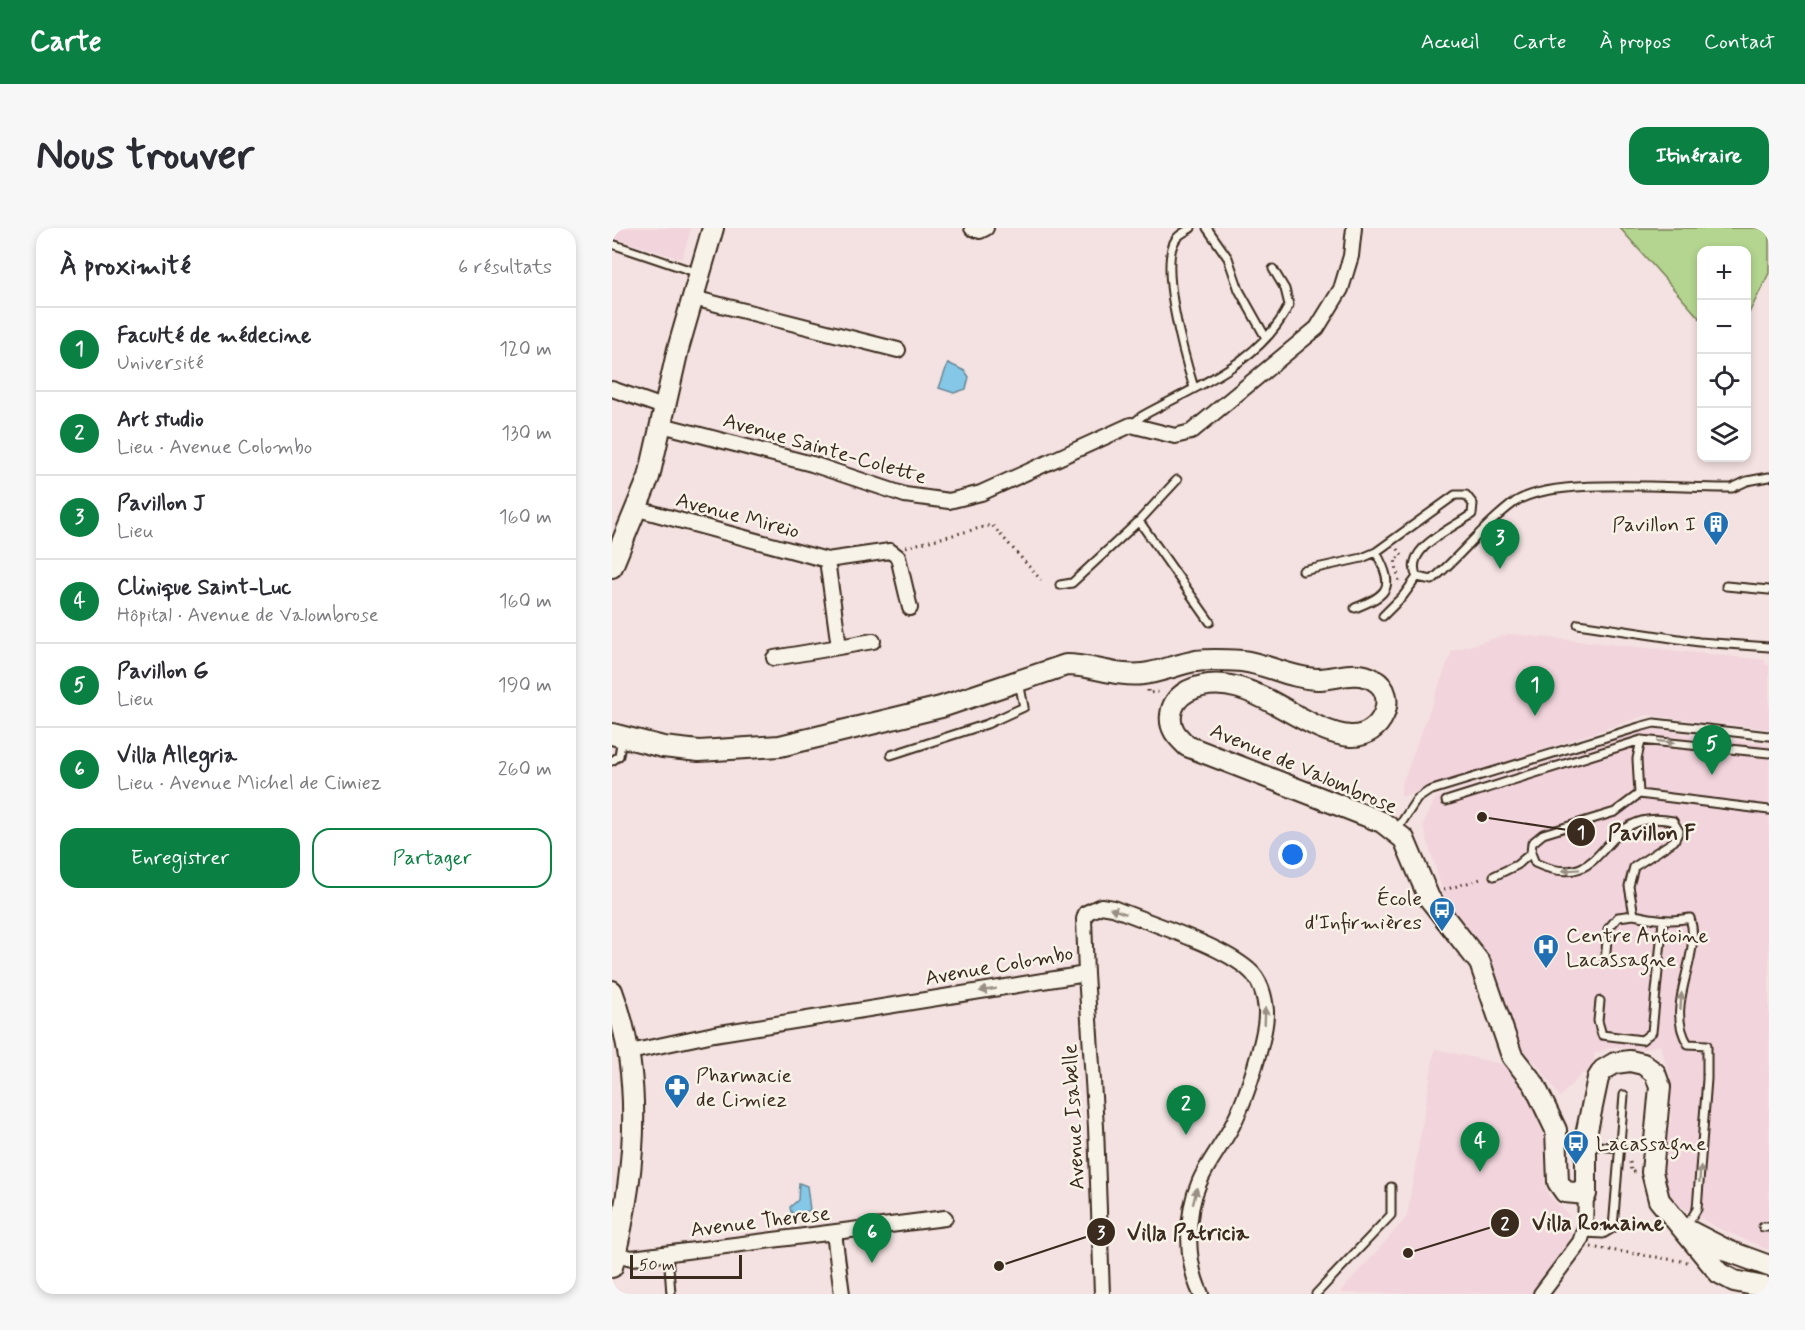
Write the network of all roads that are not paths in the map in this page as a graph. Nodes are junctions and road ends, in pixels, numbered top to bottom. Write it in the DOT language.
graph roads {
  1 [pos="713,228"];
  2 [pos="972,228"];
  3 [pos="987,228"];
  4 [pos="1191,228"];
  5 [pos="1207,228"];
  6 [pos="1354,228"];
  7 [pos="612,244"];
  8 [pos="1273,269"];
  9 [pos="700,274"];
  10 [pos="693,298"];
  11 [pos="1266,338"];
  12 [pos="898,350"];
  13 [pos="1194,388"];
  14 [pos="612,389"];
  15 [pos="664,416"];
  16 [pos="1131,425"];
  17 [pos="1769,477"];
  18 [pos="1177,480"];
  19 [pos="638,509"];
  20 [pos="1139,521"];
  21 [pos="1376,552"];
  22 [pos="827,560"];
  23 [pos="612,567"];
  24 [pos="1303,571"];
  25 [pos="1417,577"];
  26 [pos="1060,585"];
  27 [pos="1726,586"];
  28 [pos="1769,590"];
  29 [pos="910,608"];
  30 [pos="1355,608"];
  31 [pos="1383,616"];
  32 [pos="1210,622"];
  33 [pos="1578,624"];
  34 [pos="873,641"];
  35 [pos="839,647"];
  36 [pos="1769,647"];
  37 [pos="774,658"];
  38 [pos="1018,679"];
  39 [pos="617,735"];
  40 [pos="1769,736"];
  41 [pos="1641,740"];
  42 [pos="1769,753"];
  43 [pos="891,755"];
  44 [pos="612,761"];
  45 [pos="1639,794"];
  46 [pos="1446,801"];
  47 [pos="1769,810"];
  48 [pos="1396,831"];
  49 [pos="1531,853"];
  50 [pos="1494,876"];
  51 [pos="1634,915"];
  52 [pos="1663,921"];
  53 [pos="1605,962"];
  54 [pos="1086,974"];
  55 [pos="612,991"];
  56 [pos="1600,1001"];
  57 [pos="630,1052"];
  58 [pos="1624,1095"];
  59 [pos="1585,1144"];
  60 [pos="1620,1148"];
  61 [pos="1391,1187"];
  62 [pos="1586,1194"];
  63 [pos="945,1218"];
  64 [pos="1684,1229"];
  65 [pos="834,1233"];
  66 [pos="1584,1233"];
  67 [pos="668,1254"];
  68 [pos="614,1261"];
  69 [pos="1759,1263"];
  70 [pos="1737,1288"];
  71 [pos="1765,1290"];
  72 [pos="671,1294"];
  73 [pos="842,1294"];
  74 [pos="1102,1294"];
  75 [pos="1201,1294"];
  76 [pos="1316,1294"];
  77 [pos="1541,1294"];
  1 -- 9 [label="main road"];
  2 -- 3 [label="street"];
  4 -- 13 [label="lane"];
  5 -- 11 [label="lane"];
  6 -- 16 [label="street"];
  7 -- 9 [label="lane"];
  8 -- 11 [label="lane"];
  9 -- 10 [label="main road"];
  10 -- 12 [label="street"];
  10 -- 15 [label="main road"];
  11 -- 13 [label="lane"];
  13 -- 16 [label="lane"];
  14 -- 15 [label="street, Avenue Sainte-Colette"];
  15 -- 16 [label="street, Avenue Sainte-Colette"];
  15 -- 19 [label="main road"];
  17 -- 25 [label="lane"];
  18 -- 20 [label="lane"];
  19 -- 22 [label="street, Avenue Mireio"];
  19 -- 23 [label="main road"];
  20 -- 26 [label="lane"];
  20 -- 32 [label="lane"];
  21 -- 24 [label="lane"];
  21 -- 25 [label="lane"];
  21 -- 30 [label="lane"];
  22 -- 29 [label="street, Avenue Mireio"];
  22 -- 35 [label="street"];
  25 -- 31 [label="lane"];
  27 -- 28 [label="lane"];
  33 -- 36 [label="lane"];
  34 -- 35 [label="street"];
  35 -- 37 [label="street"];
  38 -- 39 [label="main road, Avenue de Valombrose"];
  38 -- 43 [label="lane"];
  38 -- 48 [label="main road, Avenue de Valombrose"];
  39 -- 44 [label="lane"];
  40 -- 48 [label="lane"];
  41 -- 42 [label="lane, one-way"];
  41 -- 45 [label="lane"];
  41 -- 46 [label="lane"];
  45 -- 47 [label="lane"];
  45 -- 49 [label="lane"];
  48 -- 62 [label="main road, Avenue de Valombrose"];
  49 -- 50 [label="lane"];
  51 -- 49 [label="lane, one-way"];
  51 -- 52 [label="lane"];
  51 -- 53 [label="lane"];
  52 -- 56 [label="lane"];
  64 -- 52 [label="lane, one-way"];
  54 -- 57 [label="street, Avenue Colombo, one-way"];
  54 -- 74 [label="street, Avenue Isabelle"];
  75 -- 54 [label="street, Avenue Colombo, one-way"];
  55 -- 57 [label="main road"];
  57 -- 68 [label="main road"];
  58 -- 60 [label="lane"];
  59 -- 60 [label="lane"];
  59 -- 62 [label="main road"];
  59 -- 64 [label="main road"];
  60 -- 66 [label="lane"];
  61 -- 76 [label="lane"];
  62 -- 66 [label="street"];
  63 -- 65 [label="street, Avenue Therese"];
  64 -- 69 [label="main road"];
  64 -- 70 [label="main road"];
  65 -- 67 [label="street, Avenue Therese"];
  65 -- 73 [label="street"];
  66 -- 77 [label="street"];
  67 -- 68 [label="street, Avenue Therese"];
  67 -- 72 [label="lane"];
  69 -- 70 [label="main road"];
  69 -- 71 [label="main road"];
  70 -- 71 [label="main road"];
}
